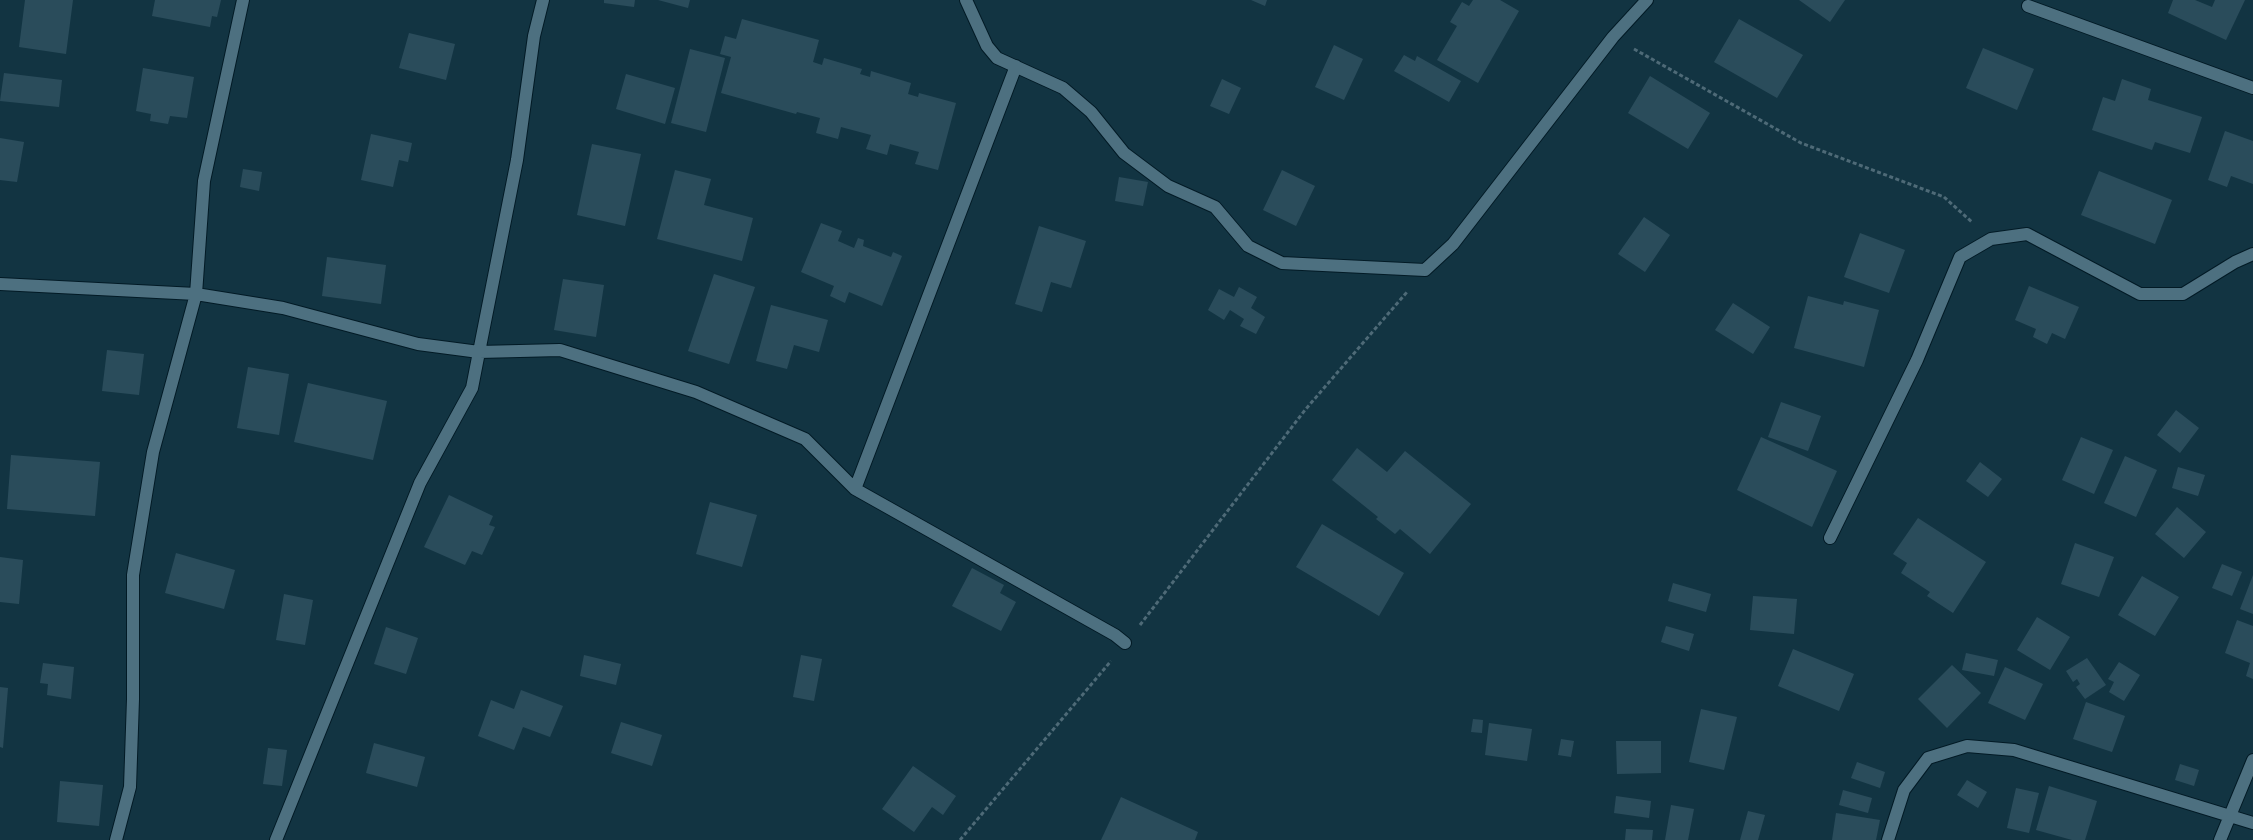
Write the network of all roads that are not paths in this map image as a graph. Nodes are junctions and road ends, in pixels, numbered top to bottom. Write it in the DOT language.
graph roads {
  1 [pos="243,0"];
  2 [pos="542,0"];
  3 [pos="966,0"];
  4 [pos="1647,0"];
  5 [pos="2028,6"];
  6 [pos="1016,66"];
  7 [pos="2253,88"];
  8 [pos="2253,254"];
  9 [pos="0,284"];
  10 [pos="196,294"];
  11 [pos="479,352"];
  12 [pos="855,489"];
  13 [pos="1830,538"];
  14 [pos="1125,643"];
  15 [pos="2253,760"];
  16 [pos="2230,815"];
  17 [pos="2253,823"];
  18 [pos="116,840"];
  19 [pos="276,840"];
  20 [pos="1888,840"];
  21 [pos="2220,840"];
  1 -- 10 [label="street"];
  2 -- 11 [label="street"];
  3 -- 6 [label="street"];
  4 -- 6 [label="street"];
  5 -- 7 [label="street"];
  6 -- 12 [label="street"];
  8 -- 13 [label="street"];
  9 -- 10 [label="street"];
  10 -- 11 [label="street"];
  10 -- 18 [label="street"];
  11 -- 12 [label="street"];
  11 -- 19 [label="street"];
  12 -- 14 [label="street"];
  15 -- 16 [label="street"];
  16 -- 17 [label="street"];
  16 -- 20 [label="street"];
  16 -- 21 [label="street"];
}
